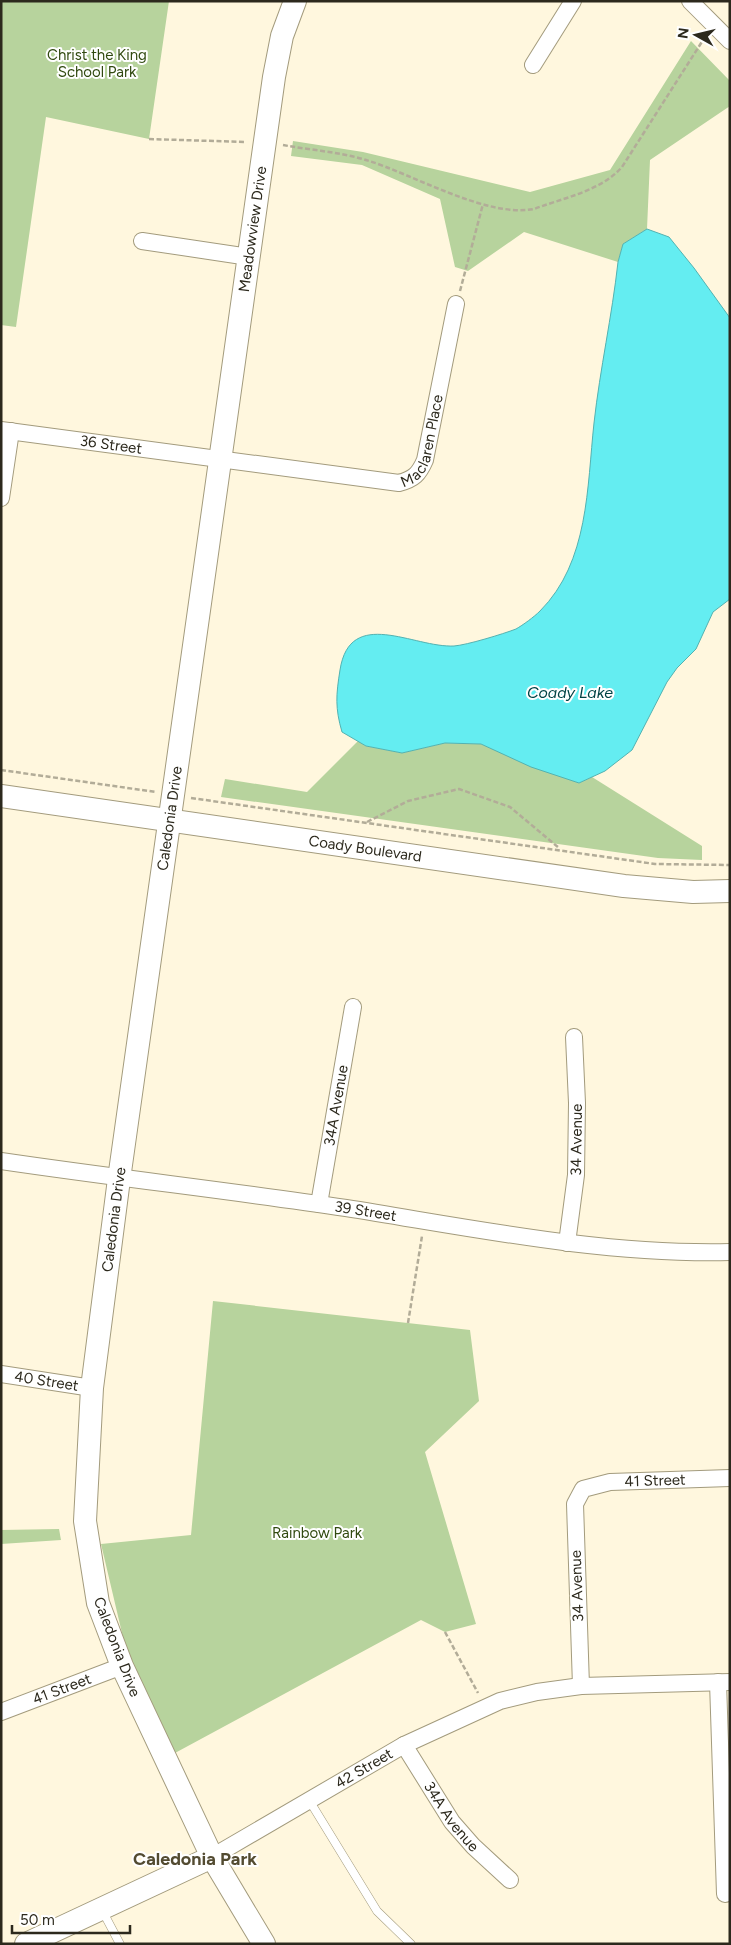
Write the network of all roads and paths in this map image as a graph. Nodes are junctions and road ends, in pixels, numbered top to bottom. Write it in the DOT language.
graph roads {
  1 [pos="295,1"];
  2 [pos="572,1"];
  3 [pos="690,1"];
  4 [pos="718,28"];
  5 [pos="730,41"];
  6 [pos="533,65"];
  7 [pos="149,139"];
  8 [pos="266,142"];
  9 [pos="483,204"];
  10 [pos="142,241"];
  11 [pos="249,257"];
  12 [pos="456,304"];
  13 [pos="6,430"];
  14 [pos="221,460"];
  15 [pos="1,498"];
  16 [pos="1,770"];
  17 [pos="174,794"];
  18 [pos="1,796"];
  19 [pos="170,819"];
  20 [pos="366,823"];
  21 [pos="560,849"];
  22 [pos="730,865"];
  23 [pos="730,891"];
  24 [pos="353,1007"];
  25 [pos="574,1036"];
  26 [pos="1,1161"];
  27 [pos="118,1179"];
  28 [pos="319,1204"];
  29 [pos="425,1221"];
  30 [pos="567,1243"];
  31 [pos="730,1252"];
  32 [pos="408,1323"];
  33 [pos="1,1374"];
  34 [pos="92,1388"];
  35 [pos="730,1478"];
  36 [pos="583,1489"];
  37 [pos="445,1632"];
  38 [pos="122,1666"];
  39 [pos="724,1682"];
  40 [pos="581,1686"];
  41 [pos="486,1708"];
  42 [pos="1,1712"];
  43 [pos="404,1745"];
  44 [pos="309,1800"];
  45 [pos="212,1857"];
  46 [pos="510,1880"];
  47 [pos="725,1894"];
  48 [pos="102,1909"];
  49 [pos="26,1944"];
  50 [pos="120,1944"];
  51 [pos="264,1944"];
  52 [pos="411,1944"];
  1 -- 8 [label="street, Meadowview Drive"];
  2 -- 6 [label="street"];
  3 -- 4 [label="street"];
  4 -- 5 [label="street"];
  4 -- 9 [label="path"];
  7 -- 8 [label="path"];
  8 -- 9 [label="path"];
  8 -- 11 [label="street, Meadowview Drive"];
  9 -- 12 [label="path"];
  10 -- 11 [label="street"];
  11 -- 14 [label="street, Meadowview Drive"];
  12 -- 14 [label="street, Maclaren Place"];
  13 -- 14 [label="street, 36 Street"];
  13 -- 15 [label="street"];
  14 -- 17 [label="street, Caledonia Drive"];
  16 -- 17 [label="path"];
  17 -- 19 [label="street, Caledonia Drive"];
  17 -- 20 [label="path"];
  18 -- 19 [label="street, Coady Boulevard"];
  19 -- 23 [label="street, Coady Boulevard"];
  19 -- 27 [label="street, Caledonia Drive"];
  20 -- 21 [label="path"];
  20 -- 21 [label="path"];
  21 -- 22 [label="path"];
  24 -- 28 [label="street, 34A Avenue"];
  25 -- 30 [label="street, 34 Avenue"];
  26 -- 27 [label="street, 39 Street"];
  27 -- 28 [label="street, 39 Street"];
  27 -- 34 [label="street, Caledonia Drive"];
  28 -- 29 [label="street, 39 Street"];
  29 -- 30 [label="street, 39 Street"];
  29 -- 32 [label="path"];
  30 -- 31 [label="street, 39 Street"];
  33 -- 34 [label="street, 40 Street"];
  34 -- 38 [label="street, Caledonia Drive"];
  35 -- 36 [label="street, 41 Street"];
  36 -- 40 [label="street, 34 Avenue"];
  37 -- 41 [label="path"];
  38 -- 42 [label="street, 41 Street"];
  38 -- 45 [label="street, Caledonia Drive"];
  39 -- 40 [label="street, 42 Street"];
  39 -- 47 [label="street"];
  40 -- 41 [label="street, 42 Street"];
  41 -- 43 [label="street, 42 Street"];
  43 -- 44 [label="street, 42 Street"];
  43 -- 46 [label="street, 34A Avenue"];
  44 -- 45 [label="street, 42 Street"];
  44 -- 52 [label="lane"];
  45 -- 48 [label="street, 42 Street"];
  45 -- 51 [label="street, Caledonia Drive"];
  48 -- 49 [label="street, 42 Street"];
  48 -- 50 [label="lane"];
}
